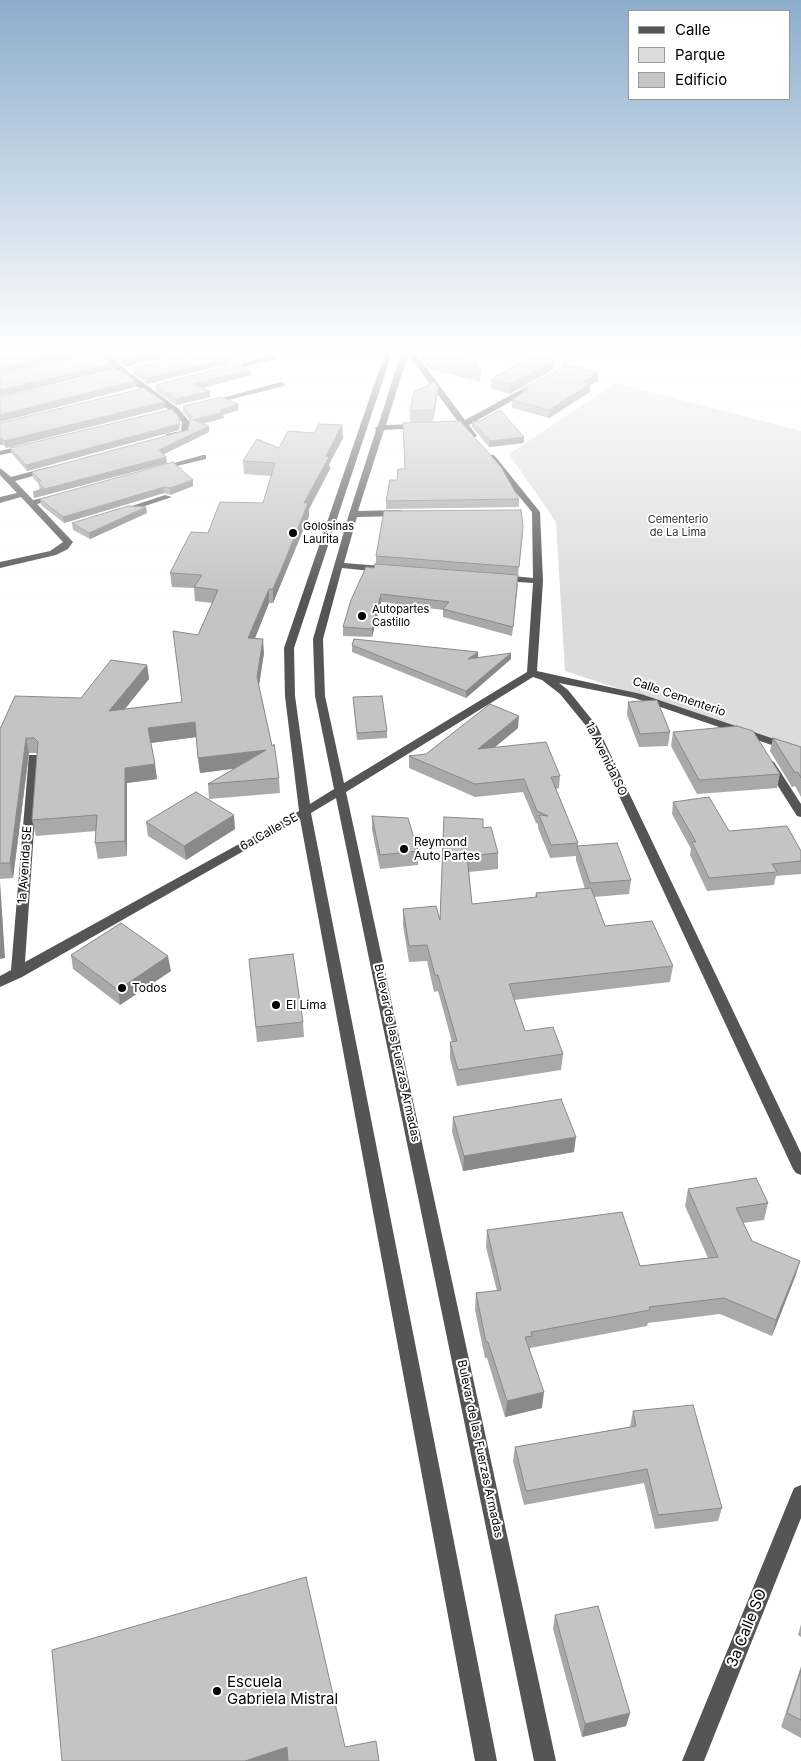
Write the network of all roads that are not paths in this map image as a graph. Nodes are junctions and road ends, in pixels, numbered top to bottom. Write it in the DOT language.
graph roads {
  1 [pos="184,432"];
  2 [pos="362,432"];
  3 [pos="378,432"];
  4 [pos="470,432"];
  5 [pos="157,439"];
  6 [pos="37,444"];
  7 [pos="0,453"];
  8 [pos="203,457"];
  9 [pos="55,467"];
  10 [pos="155,469"];
  11 [pos="0,470"];
  12 [pos="9,480"];
  13 [pos="68,492"];
  14 [pos="22,494"];
  15 [pos="168,497"];
  16 [pos="0,500"];
  17 [pos="30,503"];
  18 [pos="411,513"];
  19 [pos="112,514"];
  20 [pos="353,514"];
  21 [pos="66,528"];
  22 [pos="56,530"];
  23 [pos="338,565"];
  24 [pos="0,566"];
  25 [pos="395,570"];
  26 [pos="490,577"];
  27 [pos="538,581"];
  28 [pos="532,673"];
  29 [pos="546,678"];
  30 [pos="753,737"];
  31 [pos="801,752"];
  32 [pos="33,757"];
  33 [pos="341,790"];
  34 [pos="306,812"];
  35 [pos="801,813"];
  36 [pos="16,974"];
  37 [pos="0,982"];
  38 [pos="801,1169"];
  39 [pos="801,1494"];
  40 [pos="486,1761"];
  41 [pos="545,1761"];
  42 [pos="693,1761"];
  1 -- 5 [label="street"];
  2 -- 34 [label="street"];
  3 -- 20 [label="street, Bulevar de las Fuerzas Armadas"];
  4 -- 27 [label="street"];
  6 -- 7 [label="street"];
  8 -- 10 [label="street"];
  9 -- 12 [label="street"];
  11 -- 12 [label="street"];
  12 -- 14 [label="street"];
  13 -- 17 [label="street"];
  14 -- 16 [label="street"];
  14 -- 17 [label="street"];
  15 -- 19 [label="street"];
  17 -- 22 [label="street"];
  18 -- 20 [label="street"];
  20 -- 23 [label="street, Bulevar de las Fuerzas Armadas"];
  21 -- 22 [label="street"];
  22 -- 24 [label="street"];
  23 -- 25 [label="street"];
  23 -- 33 [label="street, Bulevar de las Fuerzas Armadas"];
  26 -- 27 [label="street"];
  27 -- 28 [label="street"];
  28 -- 29 [label="street, 1a Avenida SO"];
  28 -- 33 [label="street, 6a Calle SE"];
  29 -- 30 [label="street, Calle Cementerio"];
  29 -- 38 [label="street, 1a Avenida SO"];
  30 -- 31 [label="street, Calle Cementerio"];
  30 -- 35 [label="street"];
  32 -- 36 [label="street, 1a Avenida SE"];
  33 -- 34 [label="street, 6a Calle SE"];
  33 -- 41 [label="street, Bulevar de las Fuerzas Armadas"];
  34 -- 36 [label="street, 6a Calle SE"];
  34 -- 40 [label="street"];
  36 -- 37 [label="street, 6a Calle SE"];
  39 -- 42 [label="street, 3a Calle SO"];
}
